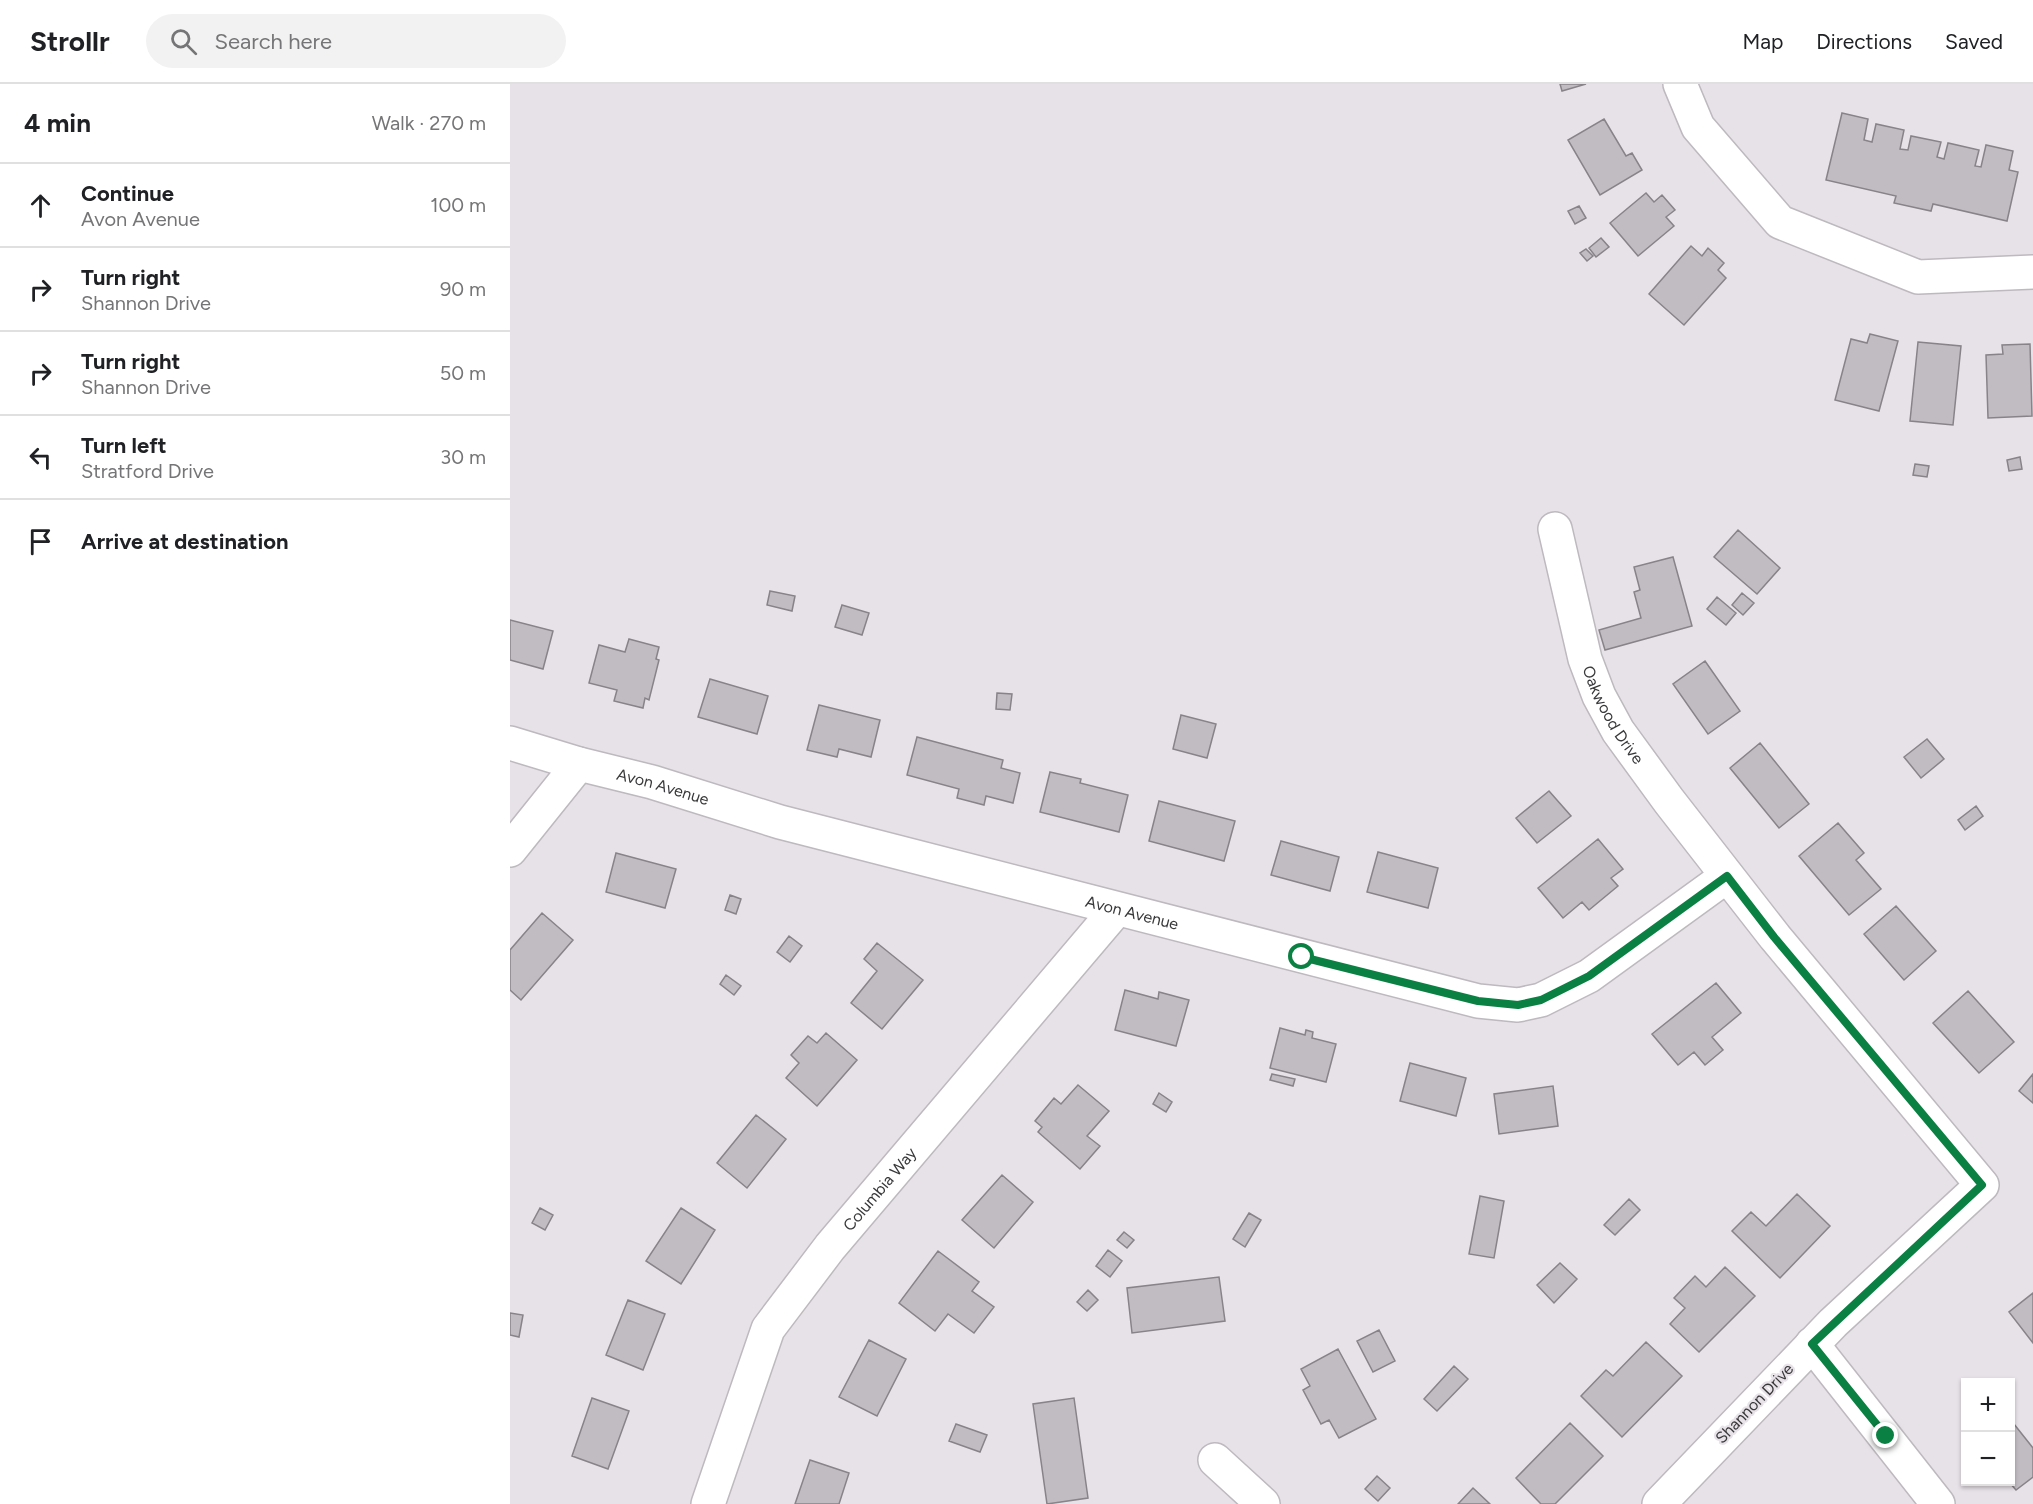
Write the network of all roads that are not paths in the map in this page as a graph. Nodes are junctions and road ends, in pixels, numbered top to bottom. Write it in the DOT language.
graph roads {
  1 [pos="1680,84"];
  2 [pos="2033,272"];
  3 [pos="1555,529"];
  4 [pos="510,743"];
  5 [pos="579,764"];
  6 [pos="510,850"];
  7 [pos="1727,876"];
  8 [pos="1116,910"];
  9 [pos="1812,1344"];
  10 [pos="1215,1460"];
  11 [pos="708,1504"];
  12 [pos="1263,1504"];
  13 [pos="1659,1504"];
  14 [pos="1938,1504"];
  1 -- 2 [label="street"];
  3 -- 7 [label="street, Oakwood Drive"];
  4 -- 5 [label="street, Avon Avenue"];
  5 -- 6 [label="street"];
  5 -- 8 [label="street, Avon Avenue"];
  7 -- 8 [label="street, Avon Avenue"];
  7 -- 9 [label="street, Shannon Drive"];
  8 -- 11 [label="street, Columbia Way"];
  9 -- 13 [label="street, Shannon Drive"];
  9 -- 14 [label="street"];
  10 -- 12 [label="street"];
}
